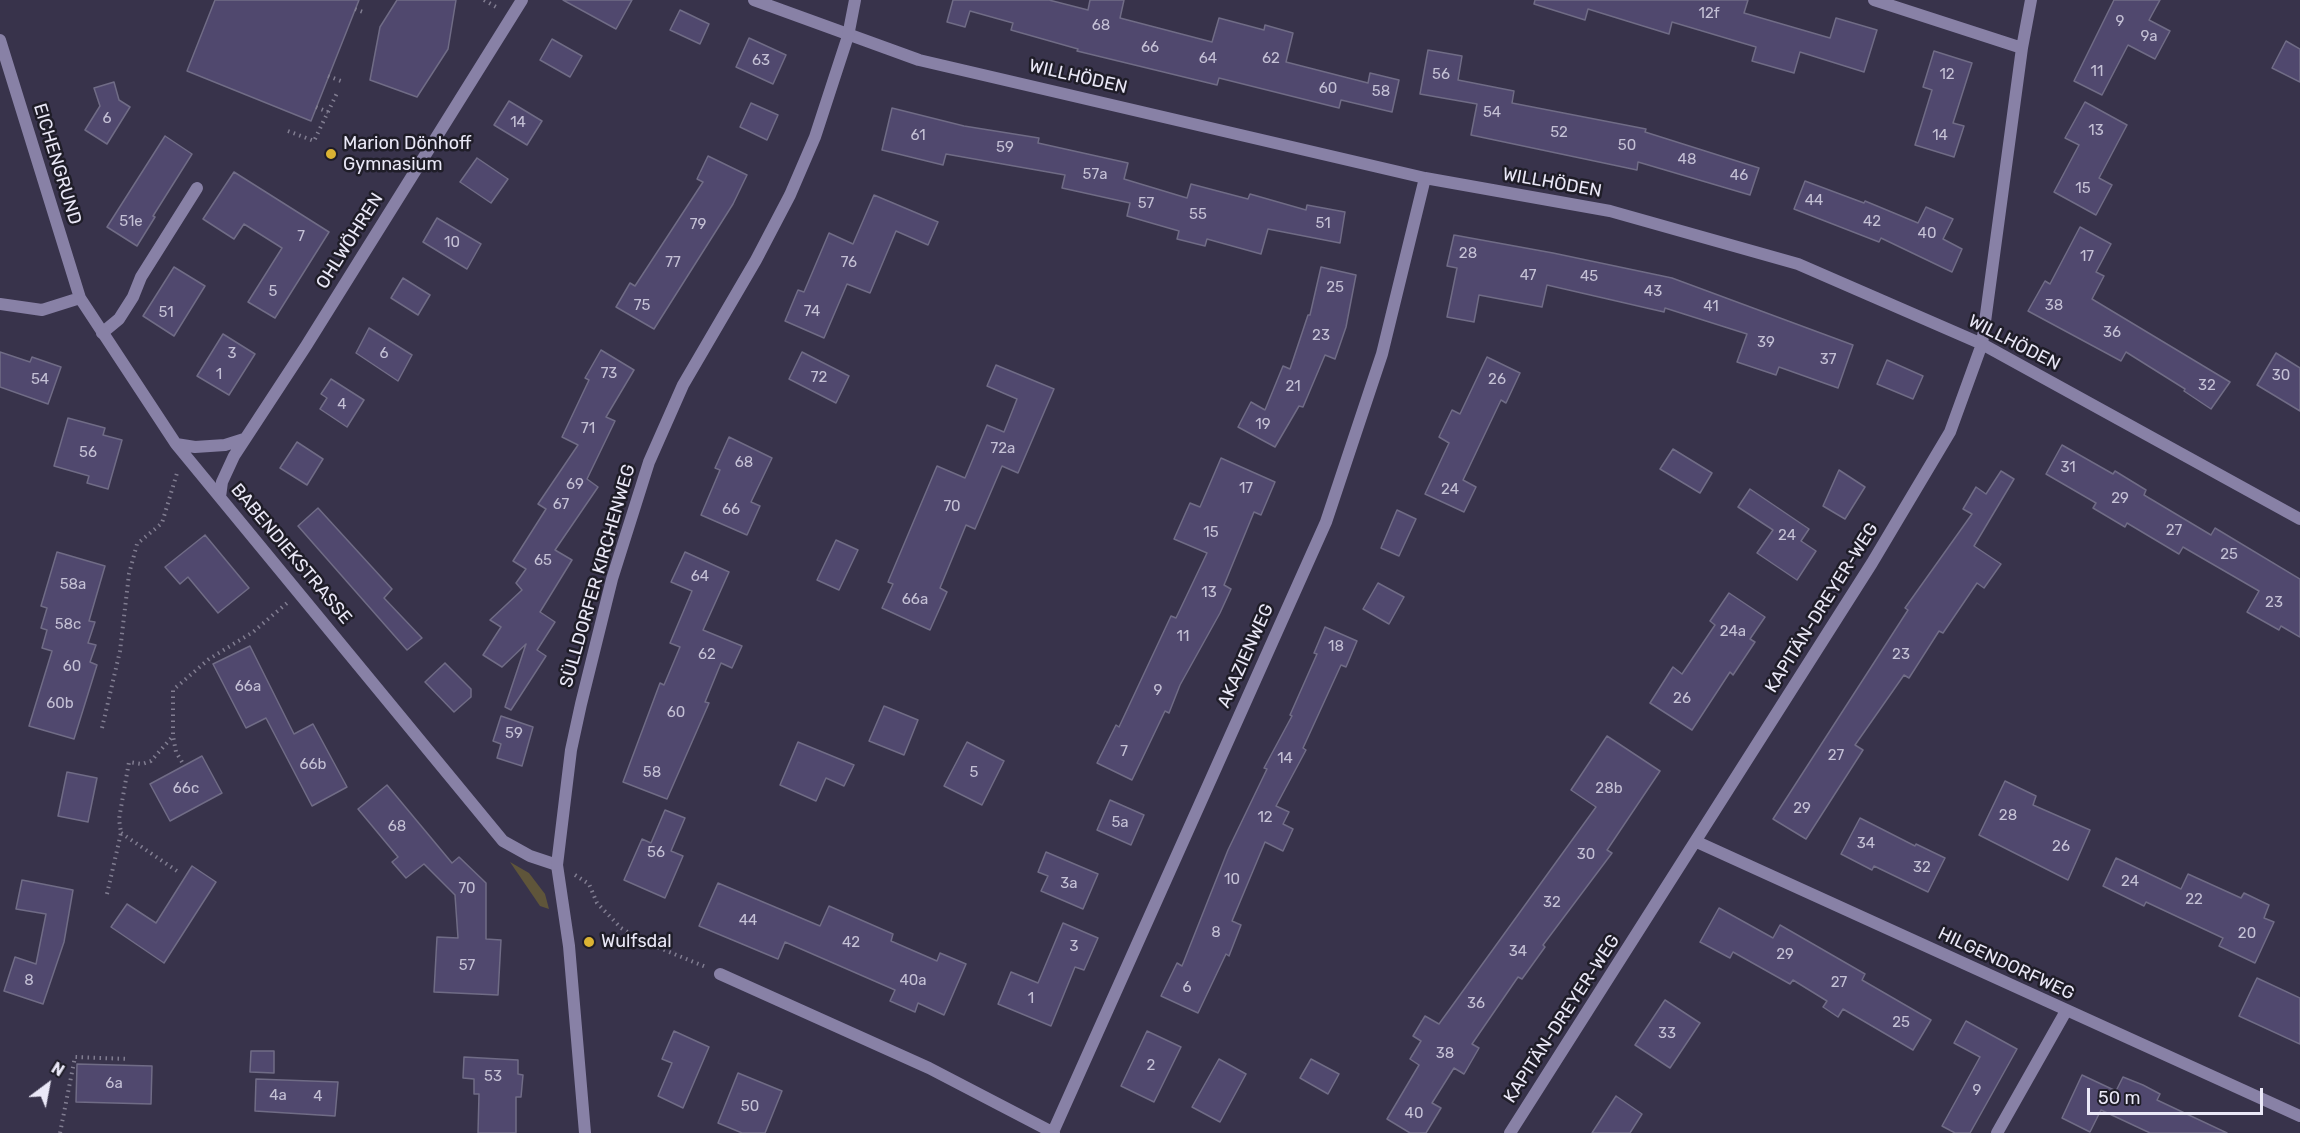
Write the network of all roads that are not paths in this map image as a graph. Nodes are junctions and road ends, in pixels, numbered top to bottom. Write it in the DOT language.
graph roads {
  1 [pos="522,0"];
  2 [pos="753,0"];
  3 [pos="855,0"];
  4 [pos="1874,0"];
  5 [pos="2031,0"];
  6 [pos="848,36"];
  7 [pos="0,40"];
  8 [pos="2022,48"];
  9 [pos="1425,178"];
  10 [pos="197,188"];
  11 [pos="80,298"];
  12 [pos="0,304"];
  13 [pos="102,333"];
  14 [pos="1982,344"];
  15 [pos="244,439"];
  16 [pos="176,444"];
  17 [pos="220,497"];
  18 [pos="2300,519"];
  19 [pos="1697,842"];
  20 [pos="557,865"];
  21 [pos="720,974"];
  22 [pos="2066,1011"];
  23 [pos="2300,1116"];
  24 [pos="1053,1132"];
  25 [pos="585,1133"];
  26 [pos="1510,1133"];
  27 [pos="1997,1133"];
  1 -- 15 [label="street, OHLWÖHREN"];
  2 -- 6 [label="street, WILLHÖDEN"];
  3 -- 6 [label="street, SÜLLDORFER KIRCHENWEG"];
  4 -- 8 [label="street"];
  5 -- 8 [label="street, KAPITÄN-DREYER-WEG"];
  6 -- 9 [label="street, WILLHÖDEN"];
  6 -- 20 [label="street, SÜLLDORFER KIRCHENWEG"];
  7 -- 11 [label="street, EICHENGRUND"];
  8 -- 14 [label="street, KAPITÄN-DREYER-WEG"];
  9 -- 14 [label="street, WILLHÖDEN"];
  9 -- 24 [label="street, AKAZIENWEG"];
  10 -- 13 [label="street"];
  11 -- 12 [label="street"];
  11 -- 13 [label="street, BABENDIEKSTRASSE"];
  13 -- 16 [label="street, BABENDIEKSTRASSE"];
  14 -- 18 [label="street, WILLHÖDEN"];
  14 -- 19 [label="street, KAPITÄN-DREYER-WEG"];
  15 -- 16 [label="street"];
  15 -- 17 [label="street, OHLWÖHREN"];
  16 -- 17 [label="street, BABENDIEKSTRASSE"];
  17 -- 20 [label="street, BABENDIEKSTRASSE"];
  19 -- 22 [label="street, HILGENDORFWEG"];
  19 -- 26 [label="street, KAPITÄN-DREYER-WEG"];
  20 -- 25 [label="street, SÜLLDORFER KIRCHENWEG"];
  21 -- 24 [label="street"];
  22 -- 23 [label="street, HILGENDORFWEG"];
  22 -- 27 [label="street"];
}
